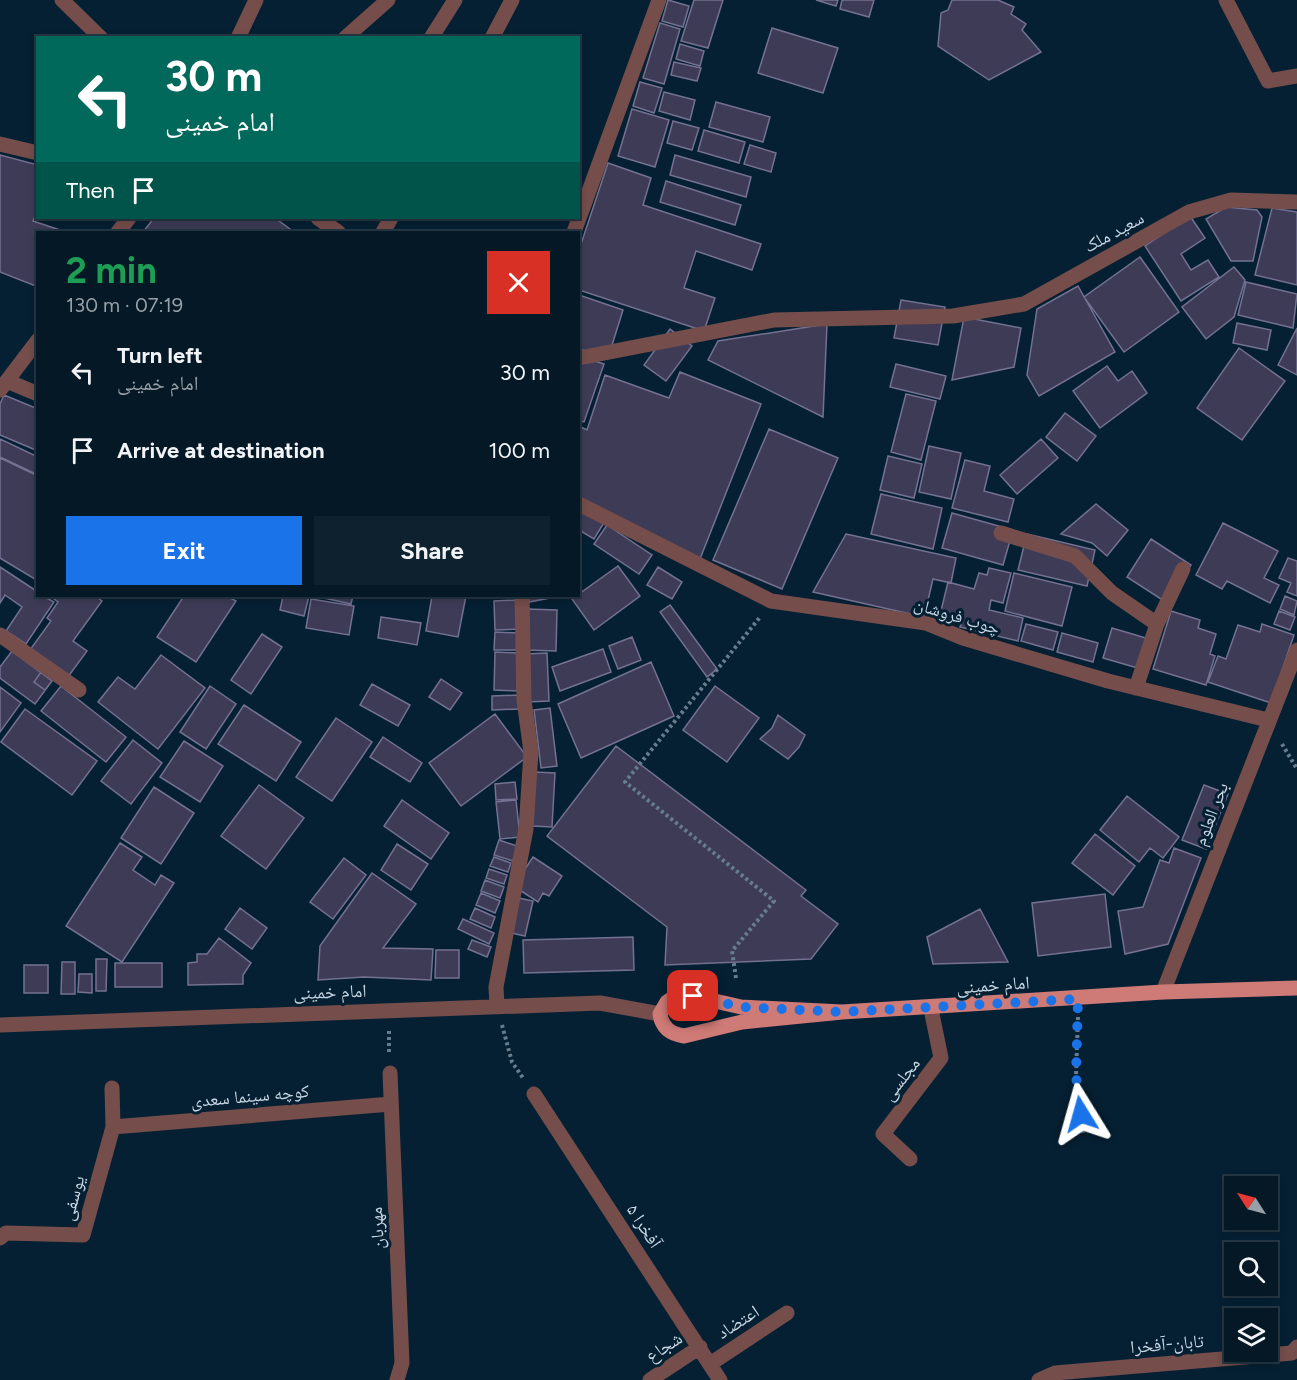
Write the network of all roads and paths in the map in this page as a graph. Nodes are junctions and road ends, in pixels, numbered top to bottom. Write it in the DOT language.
graph roads {
  1 [pos="62,0"];
  2 [pos="256,0"];
  3 [pos="387,0"];
  4 [pos="455,0"];
  5 [pos="513,0"];
  6 [pos="660,0"];
  7 [pos="1226,0"];
  8 [pos="99,36"];
  9 [pos="239,36"];
  10 [pos="347,36"];
  11 [pos="432,36"];
  12 [pos="493,36"];
  13 [pos="1297,76"];
  14 [pos="0,144"];
  15 [pos="36,153"];
  16 [pos="1297,201"];
  17 [pos="580,216"];
  18 [pos="128,219"];
  19 [pos="320,219"];
  20 [pos="119,231"];
  21 [pos="338,231"];
  22 [pos="36,343"];
  23 [pos="580,358"];
  24 [pos="4,386"];
  25 [pos="36,394"];
  26 [pos="580,505"];
  27 [pos="1001,533"];
  28 [pos="1183,569"];
  29 [pos="522,597"];
  30 [pos="771,601"];
  31 [pos="1157,624"];
  32 [pos="0,635"];
  33 [pos="1297,650"];
  34 [pos="1136,688"];
  35 [pos="79,690"];
  36 [pos="1268,720"];
  37 [pos="736,978"];
  38 [pos="1297,988"];
  39 [pos="1163,992"];
  40 [pos="1078,999"];
  41 [pos="497,1006"];
  42 [pos="931,1009"];
  43 [pos="388,1010"];
  44 [pos="842,1012"];
  45 [pos="660,1014"];
  46 [pos="0,1025"];
  47 [pos="390,1072"];
  48 [pos="112,1088"];
  49 [pos="534,1094"];
  50 [pos="391,1104"];
  51 [pos="113,1127"];
  52 [pos="1083,1133"];
  53 [pos="910,1159"];
  54 [pos="0,1238"];
  55 [pos="787,1313"];
  56 [pos="700,1347"];
  57 [pos="1295,1354"];
  58 [pos="710,1364"];
  59 [pos="397,1380"];
  60 [pos="650,1380"];
  61 [pos="720,1380"];
  62 [pos="1040,1380"];
  1 -- 8 [label="street"];
  2 -- 9 [label="street"];
  3 -- 10 [label="street"];
  4 -- 11 [label="street"];
  5 -- 12 [label="street"];
  6 -- 17 [label="street"];
  7 -- 13 [label="street"];
  14 -- 15 [label="street"];
  16 -- 23 [label="street, سعید ملک"];
  18 -- 20 [label="street"];
  19 -- 21 [label="street"];
  22 -- 24 [label="street"];
  24 -- 25 [label="street"];
  26 -- 30 [label="street, چوب فروشان"];
  27 -- 31 [label="street"];
  28 -- 31 [label="street"];
  29 -- 41 [label="street"];
  30 -- 34 [label="street, چوب فروشان"];
  30 -- 37 [label="path"];
  31 -- 34 [label="street"];
  32 -- 35 [label="street"];
  33 -- 36 [label="street, بحر العلوم"];
  34 -- 36 [label="street, چوب فروشان"];
  36 -- 39 [label="street, بحر العلوم"];
  38 -- 39 [label="main road, امام خمینی"];
  39 -- 40 [label="main road, امام خمینی"];
  40 -- 42 [label="main road, امام خمینی"];
  40 -- 52 [label="path"];
  41 -- 43 [label="street, امام خمینی"];
  41 -- 45 [label="street, امام خمینی"];
  41 -- 49 [label="path"];
  42 -- 44 [label="main road, امام خمینی"];
  42 -- 53 [label="street, مجلسی"];
  43 -- 46 [label="street, امام خمینی"];
  43 -- 47 [label="path"];
  44 -- 45 [label="main road, امام خمینی"];
  44 -- 45 [label="main road"];
  47 -- 50 [label="street, مهربان"];
  48 -- 51 [label="street, یوسفی"];
  49 -- 56 [label="street, آفخرا ۵"];
  50 -- 51 [label="street, کوچه سینما سعدی"];
  50 -- 59 [label="street, مهربان"];
  51 -- 54 [label="street, یوسفی"];
  55 -- 58 [label="street, اعتضاد"];
  56 -- 58 [label="street, آفخرا ۵"];
  56 -- 60 [label="street, شجاع"];
  57 -- 62 [label="street, تابان-آفخرا"];
  58 -- 61 [label="street, آفخرا ۵"];
}
